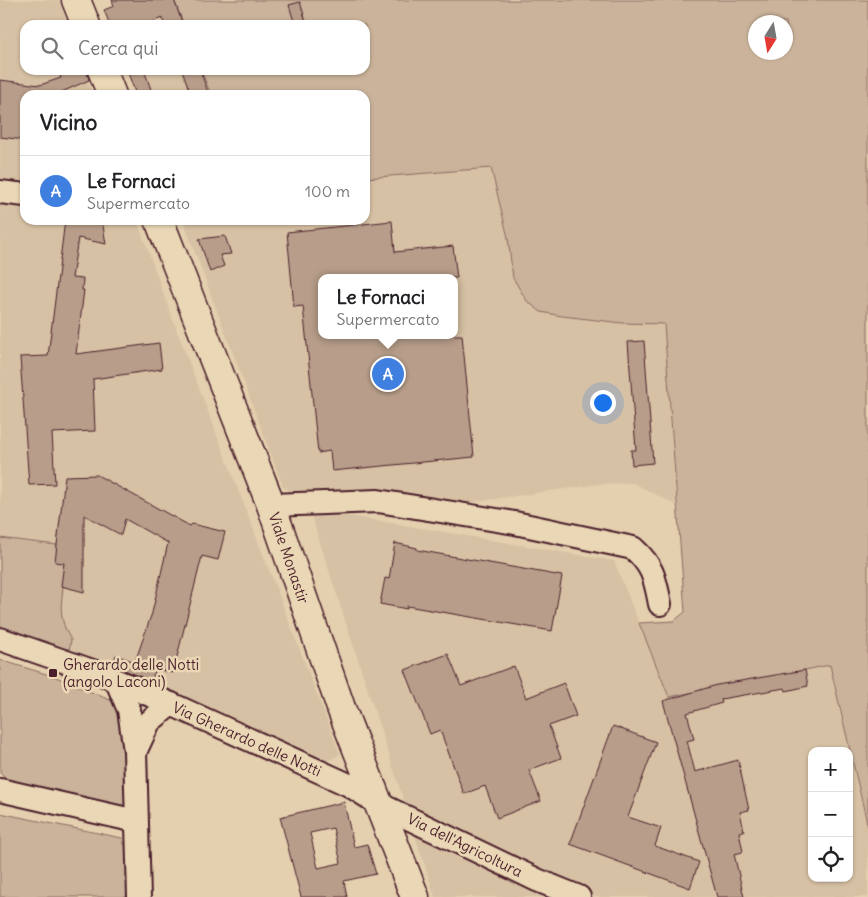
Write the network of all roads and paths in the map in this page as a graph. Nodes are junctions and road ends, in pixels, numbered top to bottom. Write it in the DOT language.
graph roads {
  1 [pos="76,0"];
  2 [pos="84,20"];
  3 [pos="104,75"];
  4 [pos="110,90"];
  5 [pos="0,192"];
  6 [pos="20,194"];
  7 [pos="161,225"];
  8 [pos="270,505"];
  9 [pos="660,604"];
  10 [pos="0,639"];
  11 [pos="117,682"];
  12 [pos="171,704"];
  13 [pos="135,751"];
  14 [pos="0,790"];
  15 [pos="379,804"];
  16 [pos="136,821"];
  17 [pos="140,897"];
  18 [pos="415,897"];
  19 [pos="579,897"];
  1 -- 2 [label="main road"];
  3 -- 4 [label="main road"];
  5 -- 6 [label="street"];
  7 -- 8 [label="main road, Viale Monastir"];
  8 -- 9 [label="street"];
  8 -- 15 [label="main road, Viale Monastir"];
  10 -- 11 [label="street, Via Gherardo delle Notti"];
  11 -- 12 [label="street, Via Gherardo delle Notti"];
  11 -- 13 [label="street"];
  12 -- 13 [label="street"];
  12 -- 15 [label="street, Via Gherardo delle Notti"];
  13 -- 16 [label="street"];
  14 -- 16 [label="street"];
  15 -- 18 [label="main road, Viale Monastir"];
  15 -- 19 [label="street, Via dell'Agricoltura"];
  16 -- 17 [label="street"];
}
